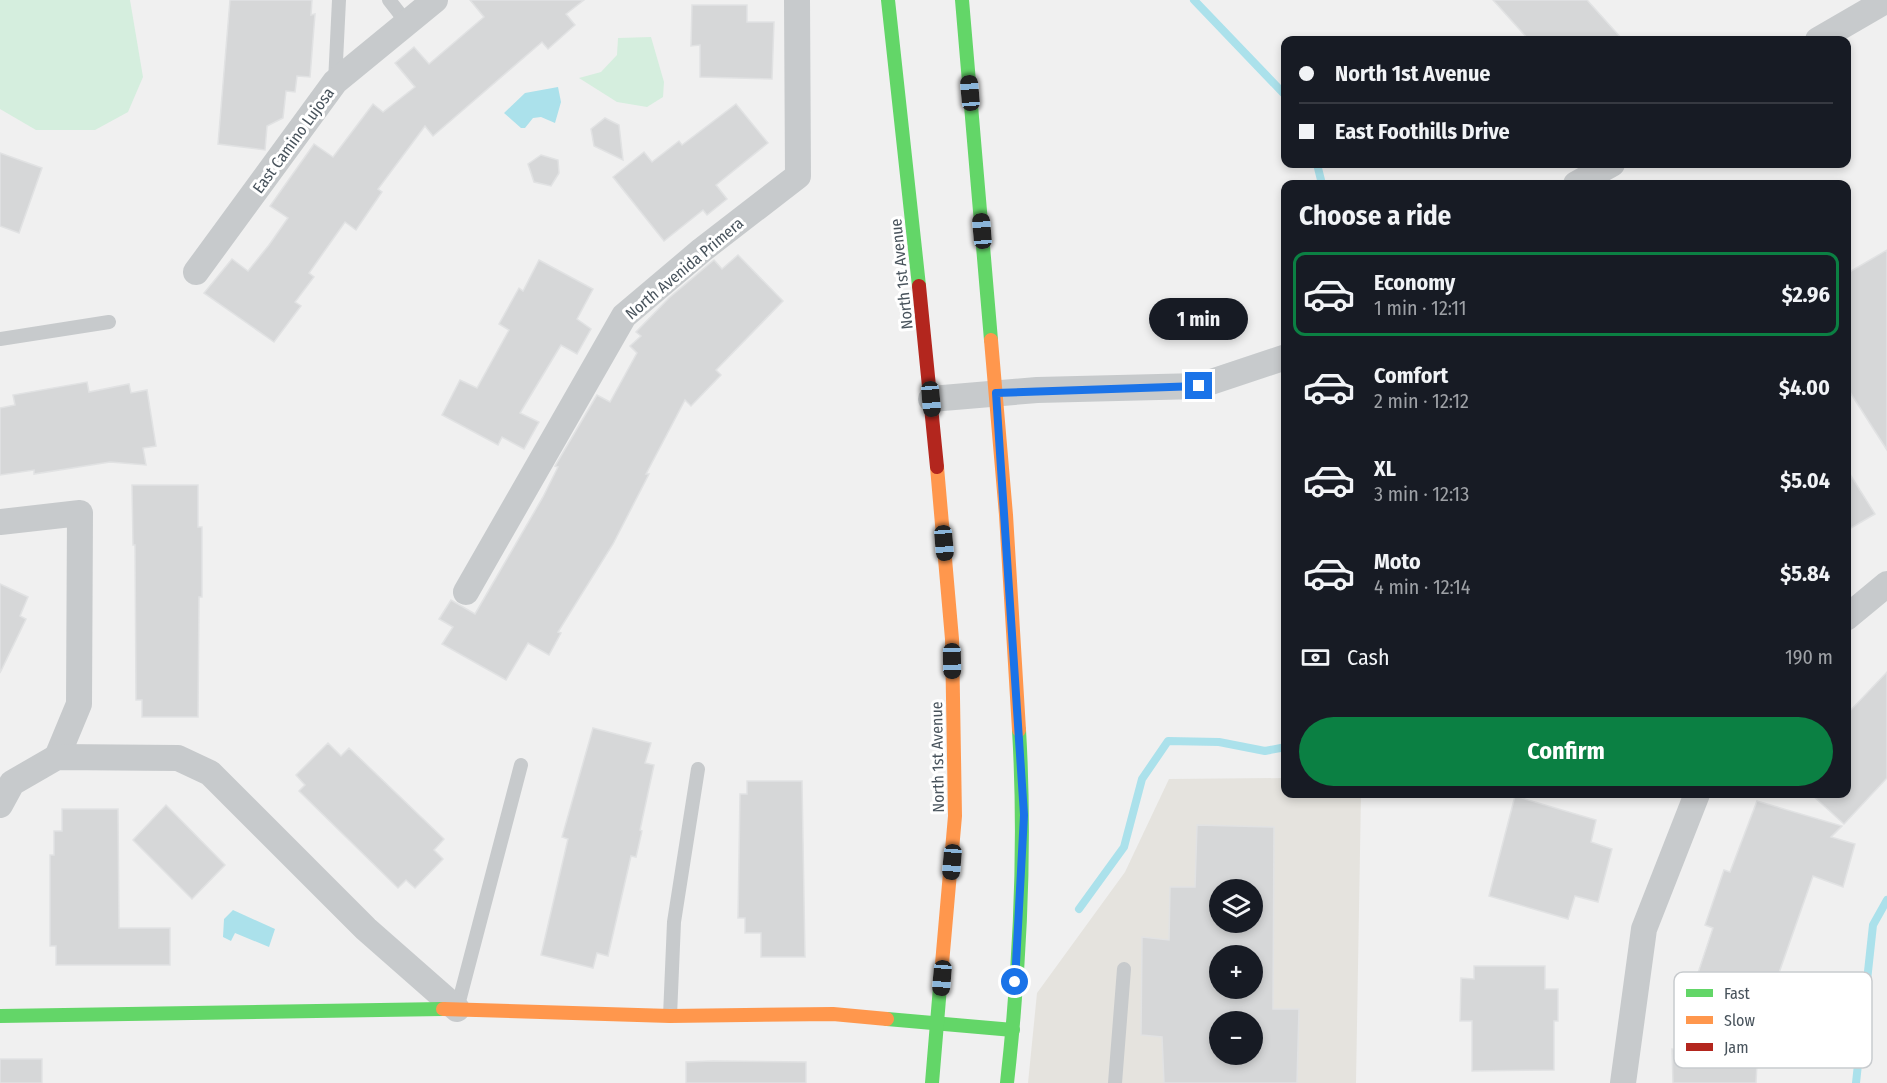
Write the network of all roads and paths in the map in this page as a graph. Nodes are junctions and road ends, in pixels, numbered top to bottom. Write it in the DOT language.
graph roads {
  1 [pos="339,0"];
  2 [pos="389,0"];
  3 [pos="435,0"];
  4 [pos="797,0"];
  5 [pos="888,0"];
  6 [pos="962,0"];
  7 [pos="1887,0"];
  8 [pos="407,22"];
  9 [pos="1825,36"];
  10 [pos="335,82"];
  11 [pos="1605,168"];
  12 [pos="1583,180"];
  13 [pos="196,272"];
  14 [pos="109,322"];
  15 [pos="0,339"];
  16 [pos="1281,359"];
  17 [pos="996,393"];
  18 [pos="931,399"];
  19 [pos="0,522"];
  20 [pos="1887,584"];
  21 [pos="466,592"];
  22 [pos="1851,614"];
  23 [pos="57,757"];
  24 [pos="521,765"];
  25 [pos="698,769"];
  26 [pos="1695,798"];
  27 [pos="0,805"];
  28 [pos="1124,969"];
  29 [pos="457,1009"];
  30 [pos="0,1016"];
  31 [pos="670,1016"];
  32 [pos="939,1024"];
  33 [pos="1013,1030"];
  34 [pos="932,1083"];
  35 [pos="1007,1083"];
  36 [pos="1114,1083"];
  37 [pos="1623,1083"];
  1 -- 10 [label="lane"];
  2 -- 8 [label="lane"];
  3 -- 8 [label="street, East Camino Lujosa"];
  4 -- 21 [label="street, North Avenida Primera"];
  5 -- 18 [label="main road, North 1st Avenue"];
  6 -- 17 [label="main road"];
  7 -- 9 [label="street"];
  8 -- 10 [label="street, East Camino Lujosa"];
  10 -- 13 [label="street, East Camino Lujosa"];
  11 -- 12 [label="street"];
  14 -- 15 [label="lane"];
  16 -- 17 [label="street"];
  17 -- 18 [label="street"];
  17 -- 33 [label="main road"];
  18 -- 32 [label="main road, North 1st Avenue"];
  19 -- 23 [label="street"];
  20 -- 22 [label="street"];
  23 -- 27 [label="street"];
  23 -- 29 [label="street"];
  24 -- 29 [label="lane"];
  25 -- 31 [label="lane"];
  26 -- 37 [label="street"];
  28 -- 36 [label="lane"];
  29 -- 30 [label="main road"];
  29 -- 31 [label="main road"];
  31 -- 32 [label="main road"];
  32 -- 33 [label="main road"];
  32 -- 34 [label="main road, North 1st Avenue"];
  33 -- 35 [label="main road"];
}
